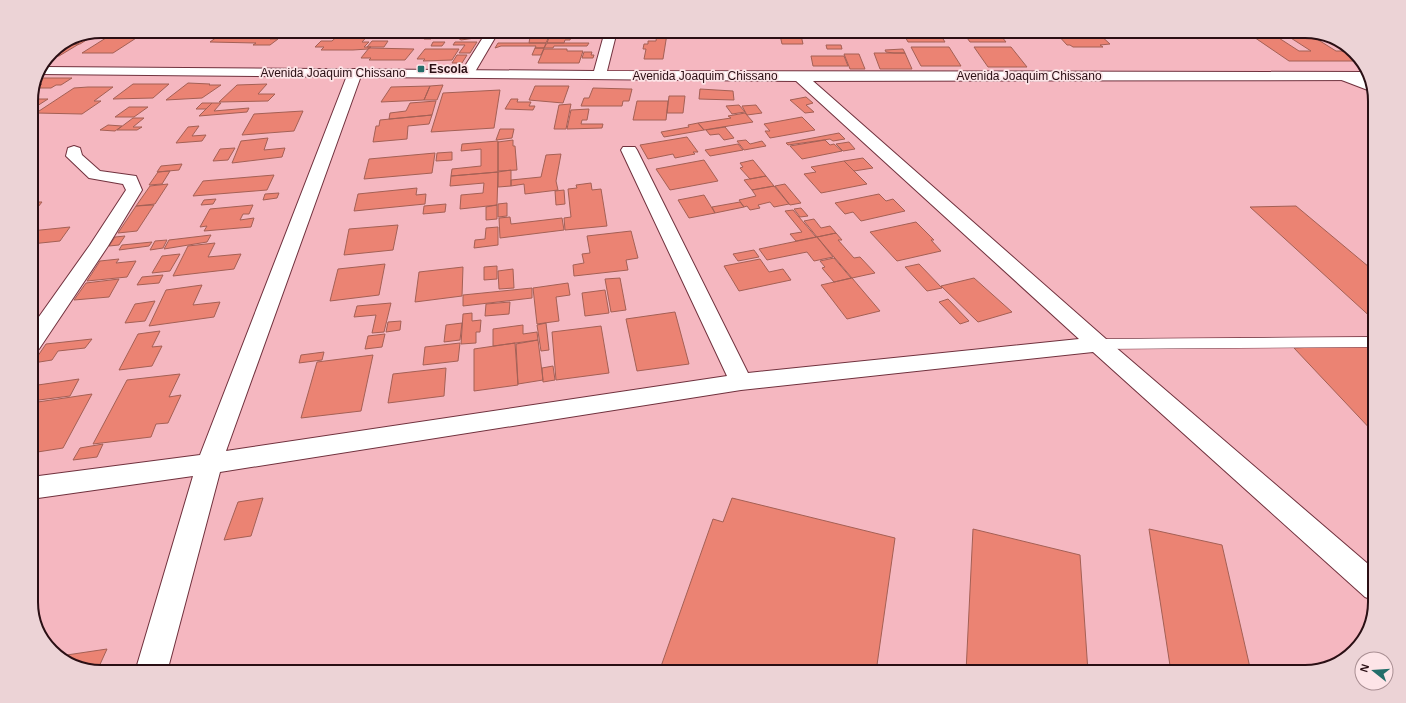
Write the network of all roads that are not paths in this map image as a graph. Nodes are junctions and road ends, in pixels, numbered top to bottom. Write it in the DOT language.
graph roads {
  1 [pos="489,38"];
  2 [pos="610,38"];
  3 [pos="45,71"];
  4 [pos="355,73"];
  5 [pos="467,74"];
  6 [pos="600,75"];
  7 [pos="800,76"];
  8 [pos="1344,76"];
  9 [pos="1363,76"];
  10 [pos="1366,86"];
  11 [pos="629,150"];
  12 [pos="74,151"];
  13 [pos="38,334"];
  14 [pos="1368,342"];
  15 [pos="1098,344"];
  16 [pos="741,382"];
  17 [pos="209,464"];
  18 [pos="38,487"];
  19 [pos="1368,582"];
  20 [pos="153,665"];
  1 -- 5 [label="street"];
  2 -- 6 [label="street"];
  3 -- 4 [label="street, Avenida Joaquim Chissano"];
  4 -- 5 [label="street, Avenida Joaquim Chissano"];
  4 -- 17 [label="street"];
  5 -- 6 [label="street, Avenida Joaquim Chissano"];
  6 -- 7 [label="street, Avenida Joaquim Chissano"];
  7 -- 8 [label="street, Avenida Joaquim Chissano"];
  7 -- 15 [label="street"];
  8 -- 9 [label="street, Avenida Joaquim Chissano"];
  8 -- 10 [label="street"];
  11 -- 16 [label="street"];
  12 -- 13 [label="street"];
  14 -- 15 [label="lane"];
  15 -- 16 [label="street"];
  15 -- 19 [label="street"];
  16 -- 17 [label="street"];
  17 -- 18 [label="street"];
  17 -- 20 [label="street"];
}
